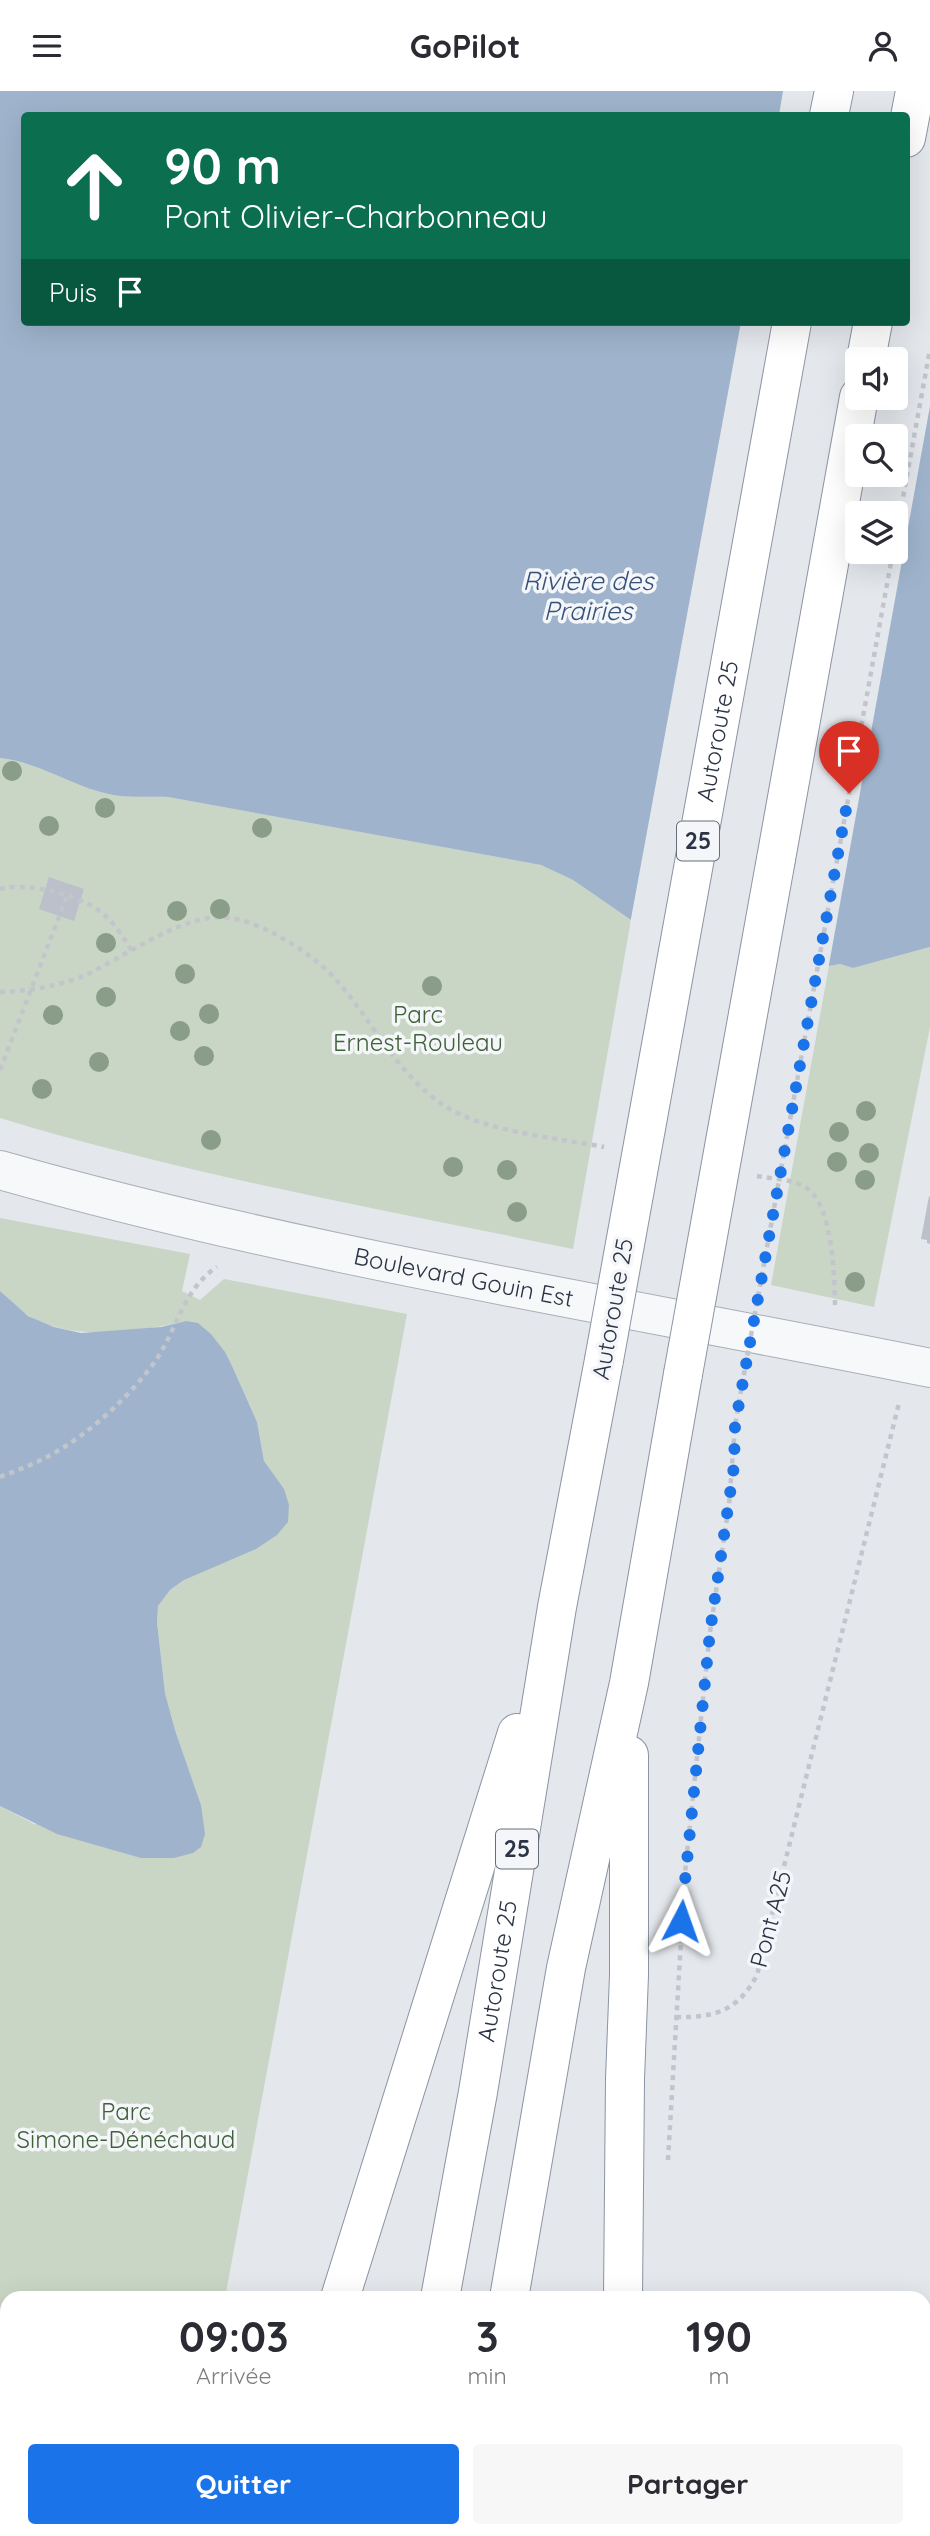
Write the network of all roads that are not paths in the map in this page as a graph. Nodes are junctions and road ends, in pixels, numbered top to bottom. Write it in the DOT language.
graph roads {
  1 [pos="834,91"];
  2 [pos="915,91"];
  3 [pos="830,112"];
  4 [pos="910,117"];
  5 [pos="791,326"];
  6 [pos="872,326"];
  7 [pos="868,347"];
  8 [pos="857,410"];
  9 [pos="0,1170"];
  10 [pos="930,1368"];
  11 [pos="556,1607"];
  12 [pos="629,1683"];
  13 [pos="342,2291"];
  14 [pos="441,2291"];
  15 [pos="510,2291"];
  16 [pos="623,2291"];
  1 -- 3 [label="highway"];
  2 -- 4 [label="highway"];
  5 -- 11 [label="highway, Autoroute 25 / 25, bridge"];
  6 -- 7 [label="highway"];
  8 -- 12 [label="highway, bridge"];
  9 -- 10 [label="street, Boulevard Gouin Est"];
  11 -- 13 [label="highway"];
  11 -- 14 [label="highway, Autoroute 25 / 25"];
  12 -- 15 [label="highway"];
  12 -- 16 [label="highway"];
}
